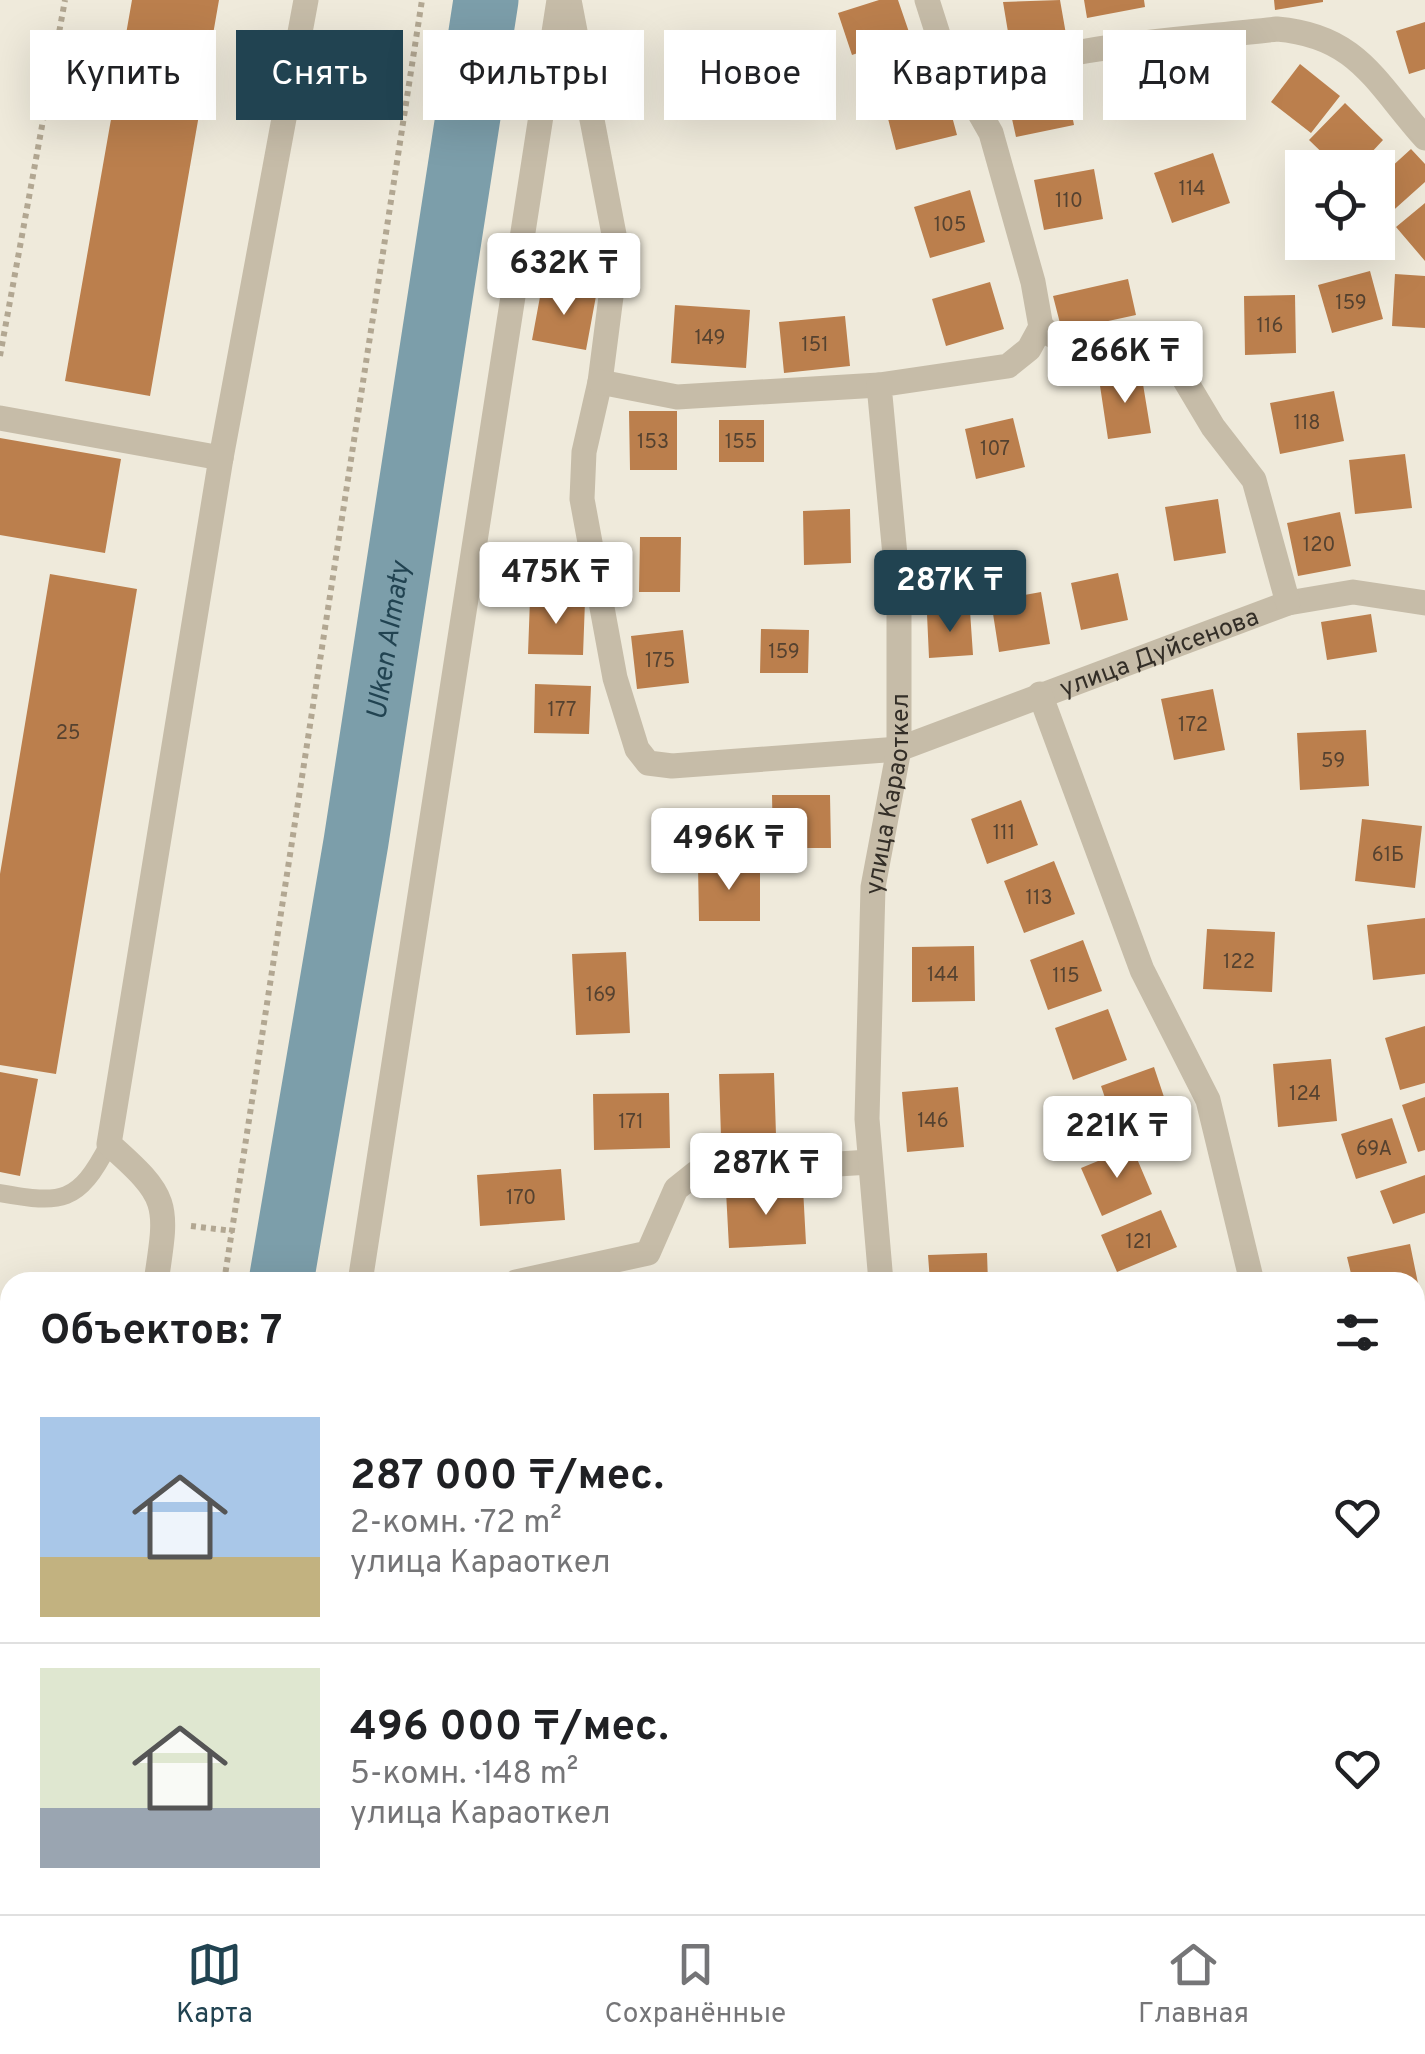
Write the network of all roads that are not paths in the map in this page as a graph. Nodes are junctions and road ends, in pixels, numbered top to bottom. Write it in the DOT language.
graph roads {
  1 [pos="306,0"];
  2 [pos="559,0"];
  3 [pos="569,0"];
  4 [pos="927,0"];
  5 [pos="939,30"];
  6 [pos="1083,51"];
  7 [pos="984,120"];
  8 [pos="1425,138"];
  9 [pos="1041,327"];
  10 [pos="600,382"];
  11 [pos="879,385"];
  12 [pos="0,418"];
  13 [pos="221,458"];
  14 [pos="1288,602"];
  15 [pos="1425,603"];
  16 [pos="1040,694"];
  17 [pos="898,748"];
  18 [pos="109,1144"];
  19 [pos="870,1162"];
  20 [pos="0,1193"];
  21 [pos="158,1272"];
  22 [pos="362,1272"];
  23 [pos="562,1272"];
  24 [pos="880,1272"];
  25 [pos="1250,1272"];
  1 -- 13 [label="street"];
  2 -- 22 [label="street"];
  3 -- 10 [label="street"];
  4 -- 5 [label="street"];
  6 -- 8 [label="street"];
  7 -- 9 [label="street"];
  9 -- 11 [label="street"];
  9 -- 14 [label="street"];
  10 -- 11 [label="street"];
  10 -- 17 [label="street, улица Дуйсенова"];
  11 -- 17 [label="street, улица Караоткел"];
  12 -- 13 [label="street"];
  13 -- 18 [label="street"];
  14 -- 15 [label="street, улица Дуйсенова"];
  14 -- 16 [label="street, улица Дуйсенова"];
  16 -- 17 [label="street, улица Дуйсенова"];
  16 -- 25 [label="street"];
  17 -- 19 [label="street, улица Караоткел"];
  18 -- 20 [label="lane"];
  18 -- 21 [label="street"];
  19 -- 23 [label="street"];
  19 -- 24 [label="street, улица Караоткел"];
}
